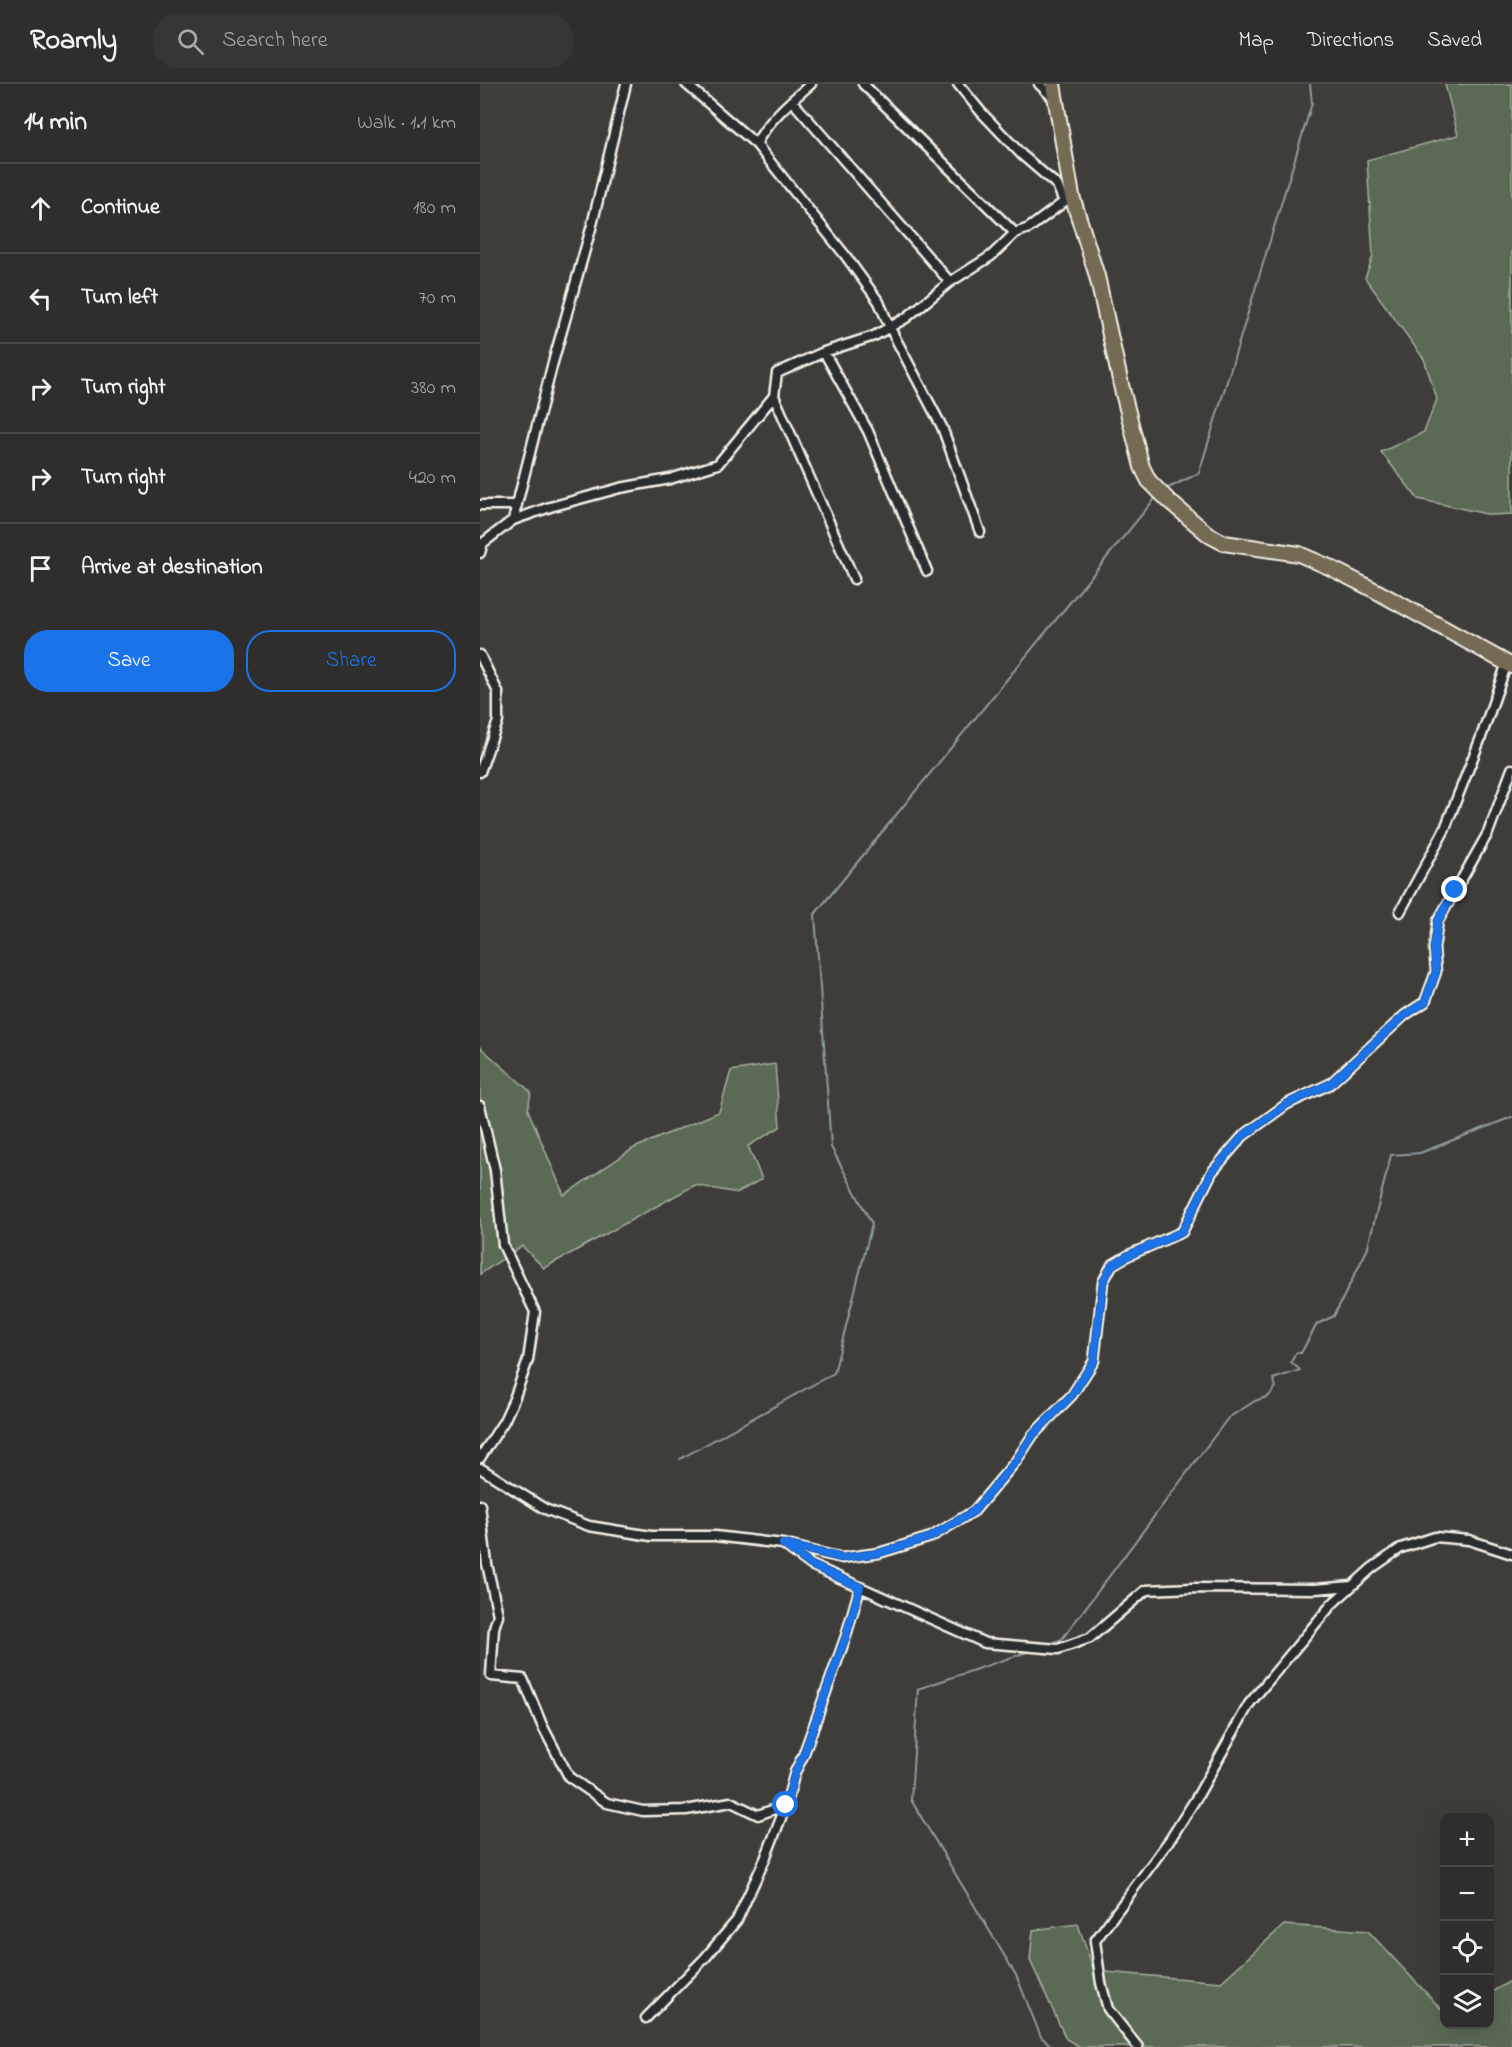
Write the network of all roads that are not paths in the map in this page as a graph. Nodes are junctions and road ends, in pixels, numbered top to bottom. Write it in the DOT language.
graph roads {
  1 [pos="626,84"];
  2 [pos="687,84"];
  3 [pos="811,84"];
  4 [pos="863,84"];
  5 [pos="958,84"];
  6 [pos="1039,84"];
  7 [pos="1053,84"];
  8 [pos="792,101"];
  9 [pos="1057,101"];
  10 [pos="756,144"];
  11 [pos="1068,199"];
  12 [pos="1015,233"];
  13 [pos="950,282"];
  14 [pos="890,328"];
  15 [pos="824,352"];
  16 [pos="774,396"];
  17 [pos="480,505"];
  18 [pos="517,505"];
  19 [pos="513,520"];
  20 [pos="980,532"];
  21 [pos="480,553"];
  22 [pos="927,571"];
  23 [pos="854,579"];
  24 [pos="480,655"];
  25 [pos="1510,664"];
  26 [pos="1512,769"];
  27 [pos="480,772"];
  28 [pos="1400,912"];
  29 [pos="480,1106"];
  30 [pos="480,1458"];
  31 [pos="480,1468"];
  32 [pos="480,1505"];
  33 [pos="783,1544"];
  34 [pos="1512,1554"];
  35 [pos="1352,1586"];
  36 [pos="860,1587"];
  37 [pos="786,1805"];
  38 [pos="646,2018"];
  39 [pos="1138,2047"];
  1 -- 18 [label="street"];
  2 -- 10 [label="street"];
  3 -- 8 [label="street"];
  4 -- 12 [label="street"];
  5 -- 11 [label="street"];
  6 -- 9 [label="street"];
  7 -- 9 [label="main road"];
  8 -- 10 [label="street"];
  8 -- 13 [label="street"];
  9 -- 11 [label="main road"];
  10 -- 14 [label="street"];
  11 -- 12 [label="street"];
  11 -- 25 [label="main road"];
  12 -- 13 [label="street"];
  13 -- 14 [label="street"];
  14 -- 15 [label="street"];
  14 -- 20 [label="street"];
  15 -- 16 [label="street"];
  15 -- 22 [label="street"];
  16 -- 19 [label="street"];
  16 -- 23 [label="street"];
  17 -- 18 [label="street"];
  18 -- 19 [label="street"];
  19 -- 21 [label="street"];
  24 -- 27 [label="street"];
  25 -- 28 [label="street"];
  26 -- 33 [label="street"];
  29 -- 30 [label="street"];
  31 -- 33 [label="street"];
  32 -- 37 [label="street"];
  33 -- 36 [label="street"];
  34 -- 35 [label="street"];
  35 -- 36 [label="street"];
  35 -- 39 [label="street"];
  36 -- 37 [label="street"];
  37 -- 38 [label="street"];
}
